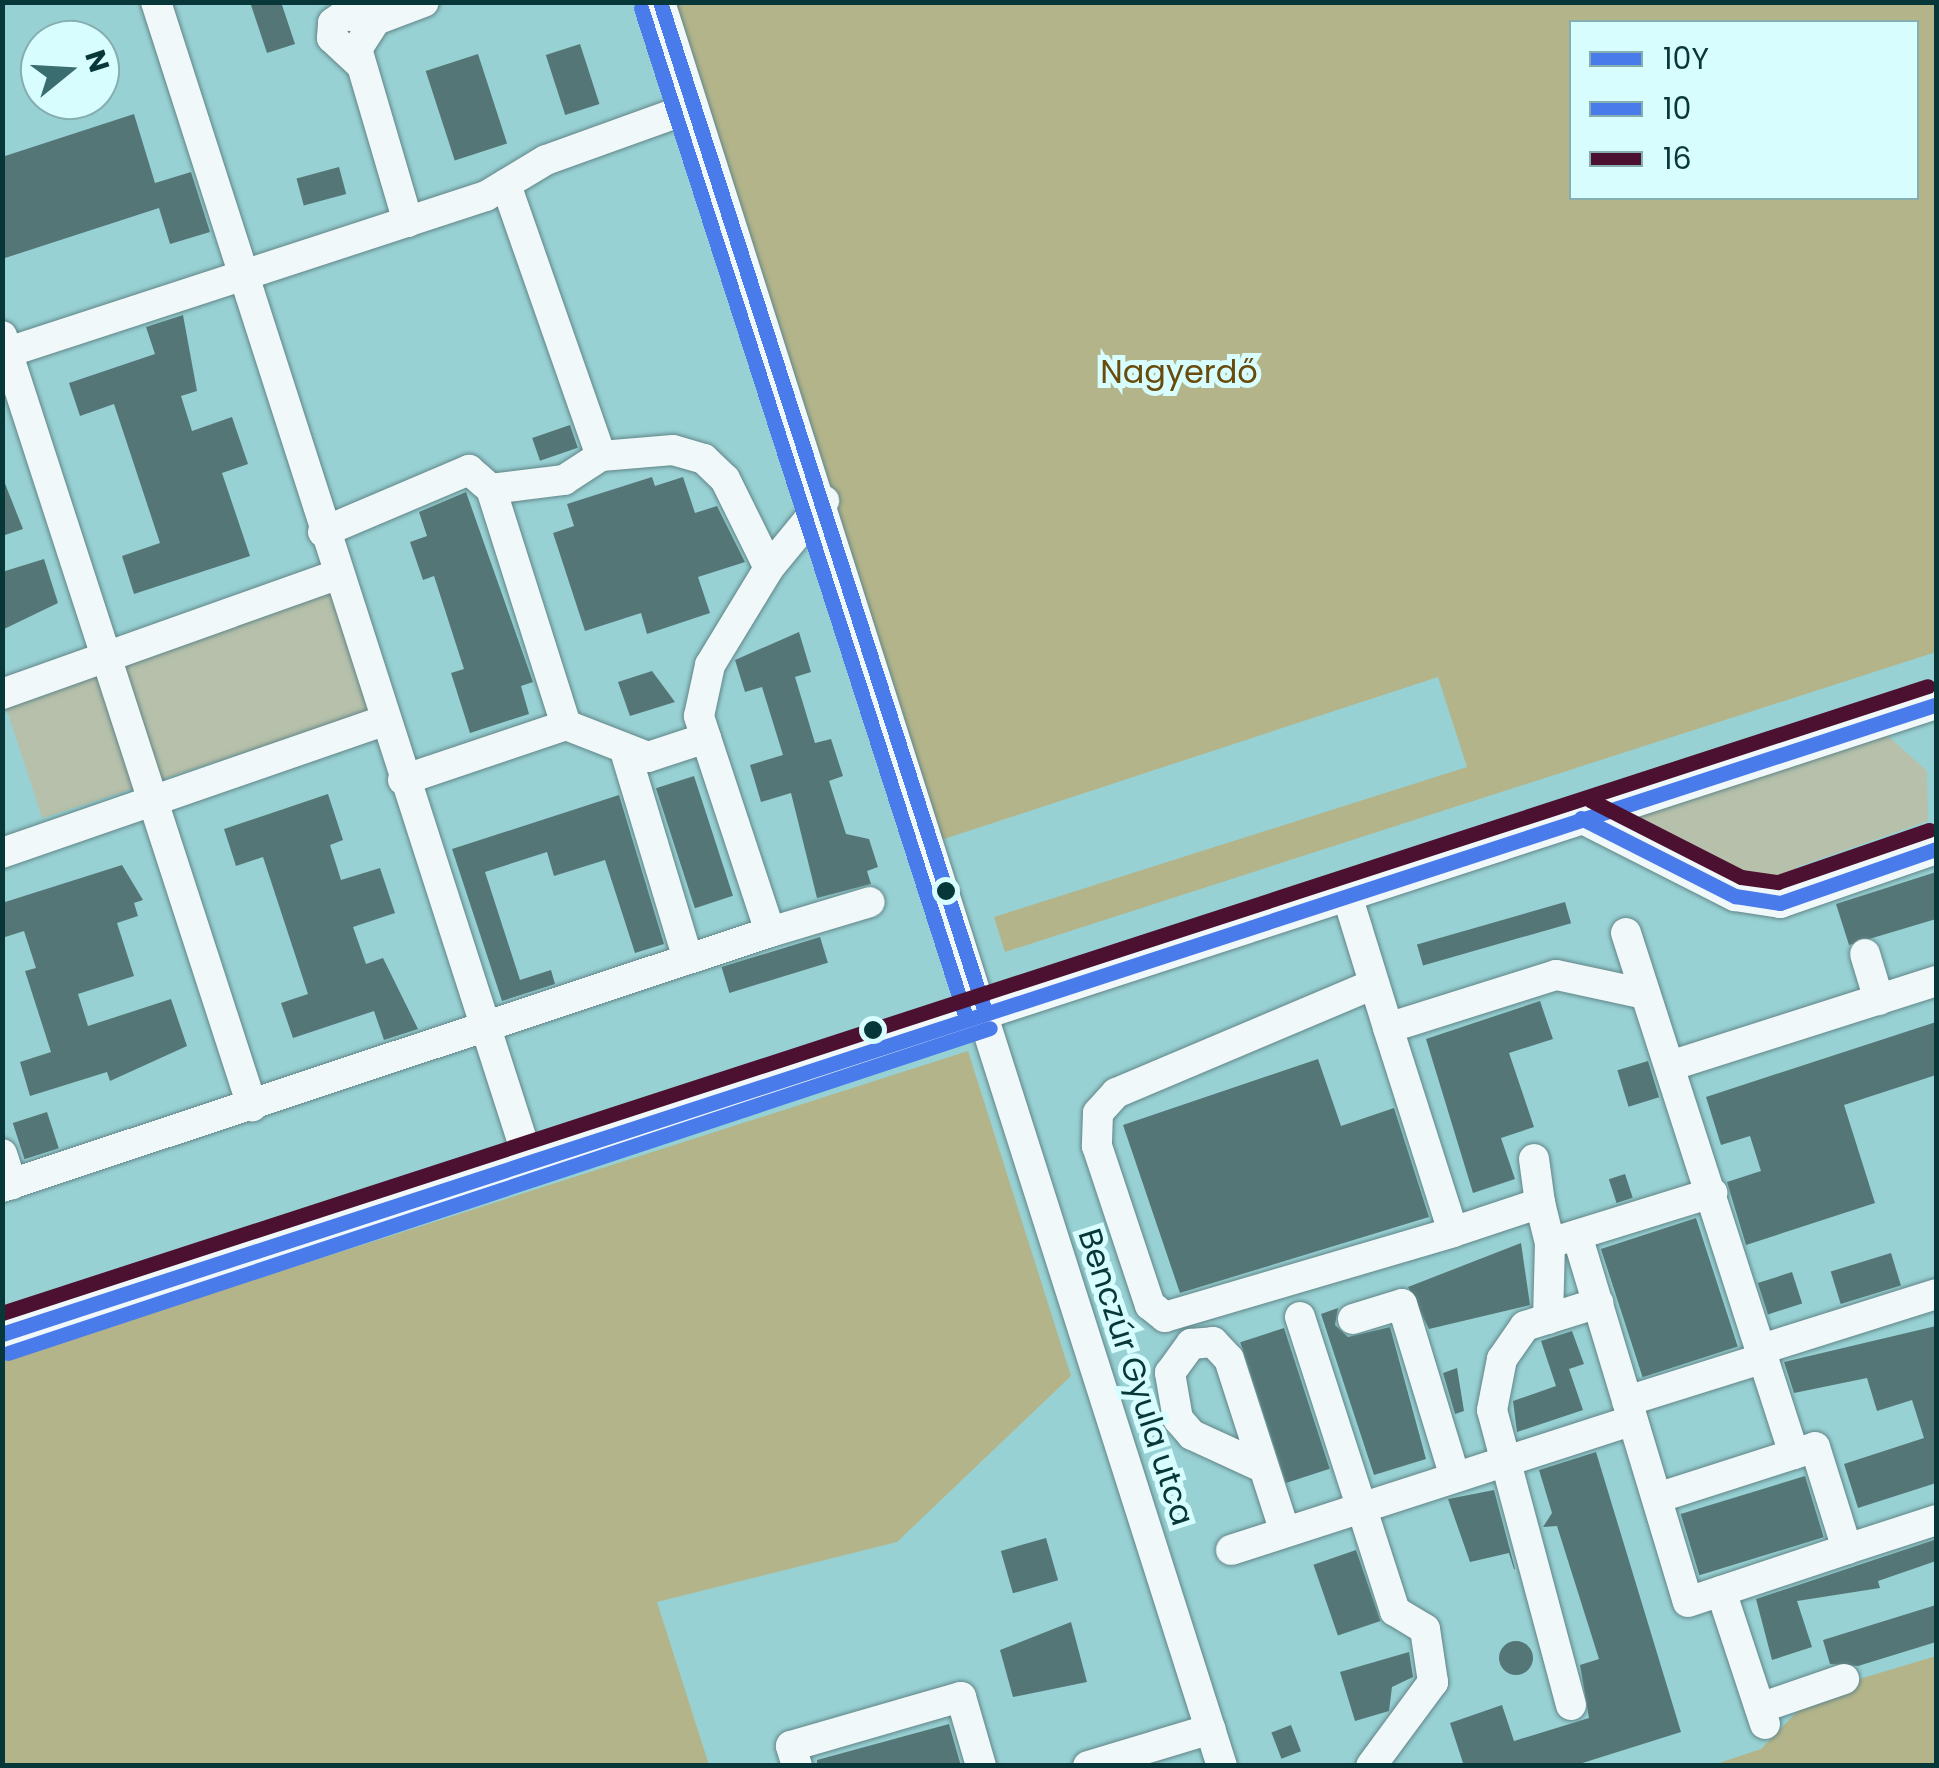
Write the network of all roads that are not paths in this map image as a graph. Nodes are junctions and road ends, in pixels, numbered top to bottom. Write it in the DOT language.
graph roads {
  1 [pos="156,2"];
  2 [pos="424,2"];
  3 [pos="660,2"];
  4 [pos="693,107"];
  5 [pos="506,184"];
  6 [pos="408,222"];
  7 [pos="246,277"];
  8 [pos="4,347"];
  9 [pos="601,456"];
  10 [pos="491,489"];
  11 [pos="824,501"];
  12 [pos="324,532"];
  13 [pos="768,568"];
  14 [pos="337,574"];
  15 [pos="105,660"];
  16 [pos="2,694"];
  17 [pos="1935,708"];
  18 [pos="384,721"];
  19 [pos="566,725"];
  20 [pos="706,738"];
  21 [pos="626,754"];
  22 [pos="402,780"];
  23 [pos="150,798"];
  24 [pos="1580,818"];
  25 [pos="1936,849"];
  26 [pos="2,853"];
  27 [pos="1346,892"];
  28 [pos="870,902"];
  29 [pos="770,932"];
  30 [pos="1626,933"];
  31 [pos="1866,954"];
  32 [pos="688,959"];
  33 [pos="1936,981"];
  34 [pos="1374,984"];
  35 [pos="1646,994"];
  36 [pos="1879,1000"];
  37 [pos="984,1009"];
  38 [pos="1388,1028"];
  39 [pos="484,1030"];
  40 [pos="1670,1066"];
  41 [pos="252,1106"];
  42 [pos="2,1154"];
  43 [pos="1534,1159"];
  44 [pos="530,1165"];
  45 [pos="7,1185"];
  46 [pos="1712,1192"];
  47 [pos="1540,1204"];
  48 [pos="1452,1232"];
  49 [pos="1564,1239"];
  50 [pos="1936,1294"];
  51 [pos="1598,1303"];
  52 [pos="1300,1317"];
  53 [pos="1353,1319"];
  54 [pos="1548,1319"];
  55 [pos="2,1334"];
  56 [pos="1763,1354"];
  57 [pos="1630,1410"];
  58 [pos="1794,1454"];
  59 [pos="1502,1462"];
  60 [pos="1262,1467"];
  61 [pos="1456,1478"];
  62 [pos="1657,1498"];
  63 [pos="1362,1508"];
  64 [pos="1936,1520"];
  65 [pos="1285,1532"];
  66 [pos="1847,1549"];
  67 [pos="1231,1550"];
  68 [pos="1721,1590"];
  69 [pos="1844,1679"];
  70 [pos="1571,1705"];
  71 [pos="1210,1729"];
  72 [pos="797,1766"];
  73 [pos="980,1766"];
  74 [pos="1088,1766"];
  75 [pos="1222,1766"];
  76 [pos="1371,1766"];
  1 -- 7 [label="street"];
  2 -- 6 [label="street"];
  3 -- 4 [label="street, Benczúr Gyula utca"];
  4 -- 5 [label="street"];
  4 -- 11 [label="street, Benczúr Gyula utca"];
  5 -- 6 [label="street"];
  5 -- 9 [label="street"];
  6 -- 7 [label="street"];
  7 -- 8 [label="street"];
  7 -- 12 [label="street"];
  8 -- 15 [label="street"];
  9 -- 10 [label="street"];
  9 -- 13 [label="street"];
  10 -- 12 [label="street"];
  10 -- 19 [label="street"];
  11 -- 13 [label="street"];
  11 -- 37 [label="street, Benczúr Gyula utca"];
  12 -- 14 [label="street"];
  13 -- 20 [label="street"];
  14 -- 15 [label="street"];
  14 -- 18 [label="street"];
  15 -- 16 [label="street"];
  15 -- 23 [label="street"];
  17 -- 24 [label="street"];
  18 -- 22 [label="street"];
  18 -- 23 [label="street"];
  19 -- 21 [label="street"];
  19 -- 22 [label="street"];
  20 -- 21 [label="street"];
  20 -- 29 [label="street"];
  21 -- 32 [label="street"];
  22 -- 39 [label="street"];
  23 -- 26 [label="street"];
  23 -- 41 [label="street"];
  24 -- 25 [label="street"];
  24 -- 27 [label="street"];
  27 -- 34 [label="street"];
  27 -- 37 [label="street"];
  28 -- 29 [label="street"];
  29 -- 32 [label="street"];
  30 -- 35 [label="street"];
  31 -- 36 [label="street"];
  32 -- 39 [label="street"];
  33 -- 36 [label="street"];
  34 -- 38 [label="street"];
  34 -- 48 [label="street"];
  35 -- 38 [label="street"];
  35 -- 40 [label="street"];
  36 -- 40 [label="street"];
  37 -- 44 [label="street"];
  37 -- 71 [label="street, Benczúr Gyula utca"];
  38 -- 48 [label="street"];
  39 -- 41 [label="street"];
  39 -- 44 [label="street"];
  40 -- 46 [label="street"];
  41 -- 45 [label="street"];
  42 -- 45 [label="street"];
  43 -- 47 [label="street"];
  44 -- 55 [label="street"];
  46 -- 49 [label="street"];
  46 -- 56 [label="street"];
  47 -- 48 [label="street"];
  47 -- 49 [label="street"];
  49 -- 51 [label="street"];
  49 -- 54 [label="street"];
  50 -- 56 [label="street"];
  51 -- 54 [label="street"];
  51 -- 57 [label="street"];
  52 -- 63 [label="street"];
  53 -- 61 [label="street"];
  54 -- 59 [label="street"];
  56 -- 57 [label="street"];
  56 -- 58 [label="street"];
  57 -- 59 [label="street"];
  57 -- 62 [label="street"];
  58 -- 62 [label="street"];
  58 -- 66 [label="street"];
  59 -- 61 [label="street"];
  59 -- 70 [label="street"];
  60 -- 65 [label="street"];
  61 -- 63 [label="street"];
  62 -- 68 [label="street"];
  63 -- 65 [label="street"];
  63 -- 76 [label="street"];
  64 -- 66 [label="street"];
  65 -- 67 [label="street"];
  66 -- 68 [label="street"];
  68 -- 69 [label="street"];
  71 -- 74 [label="street"];
  71 -- 75 [label="street, Benczúr Gyula utca"];
  72 -- 73 [label="street"];
}
